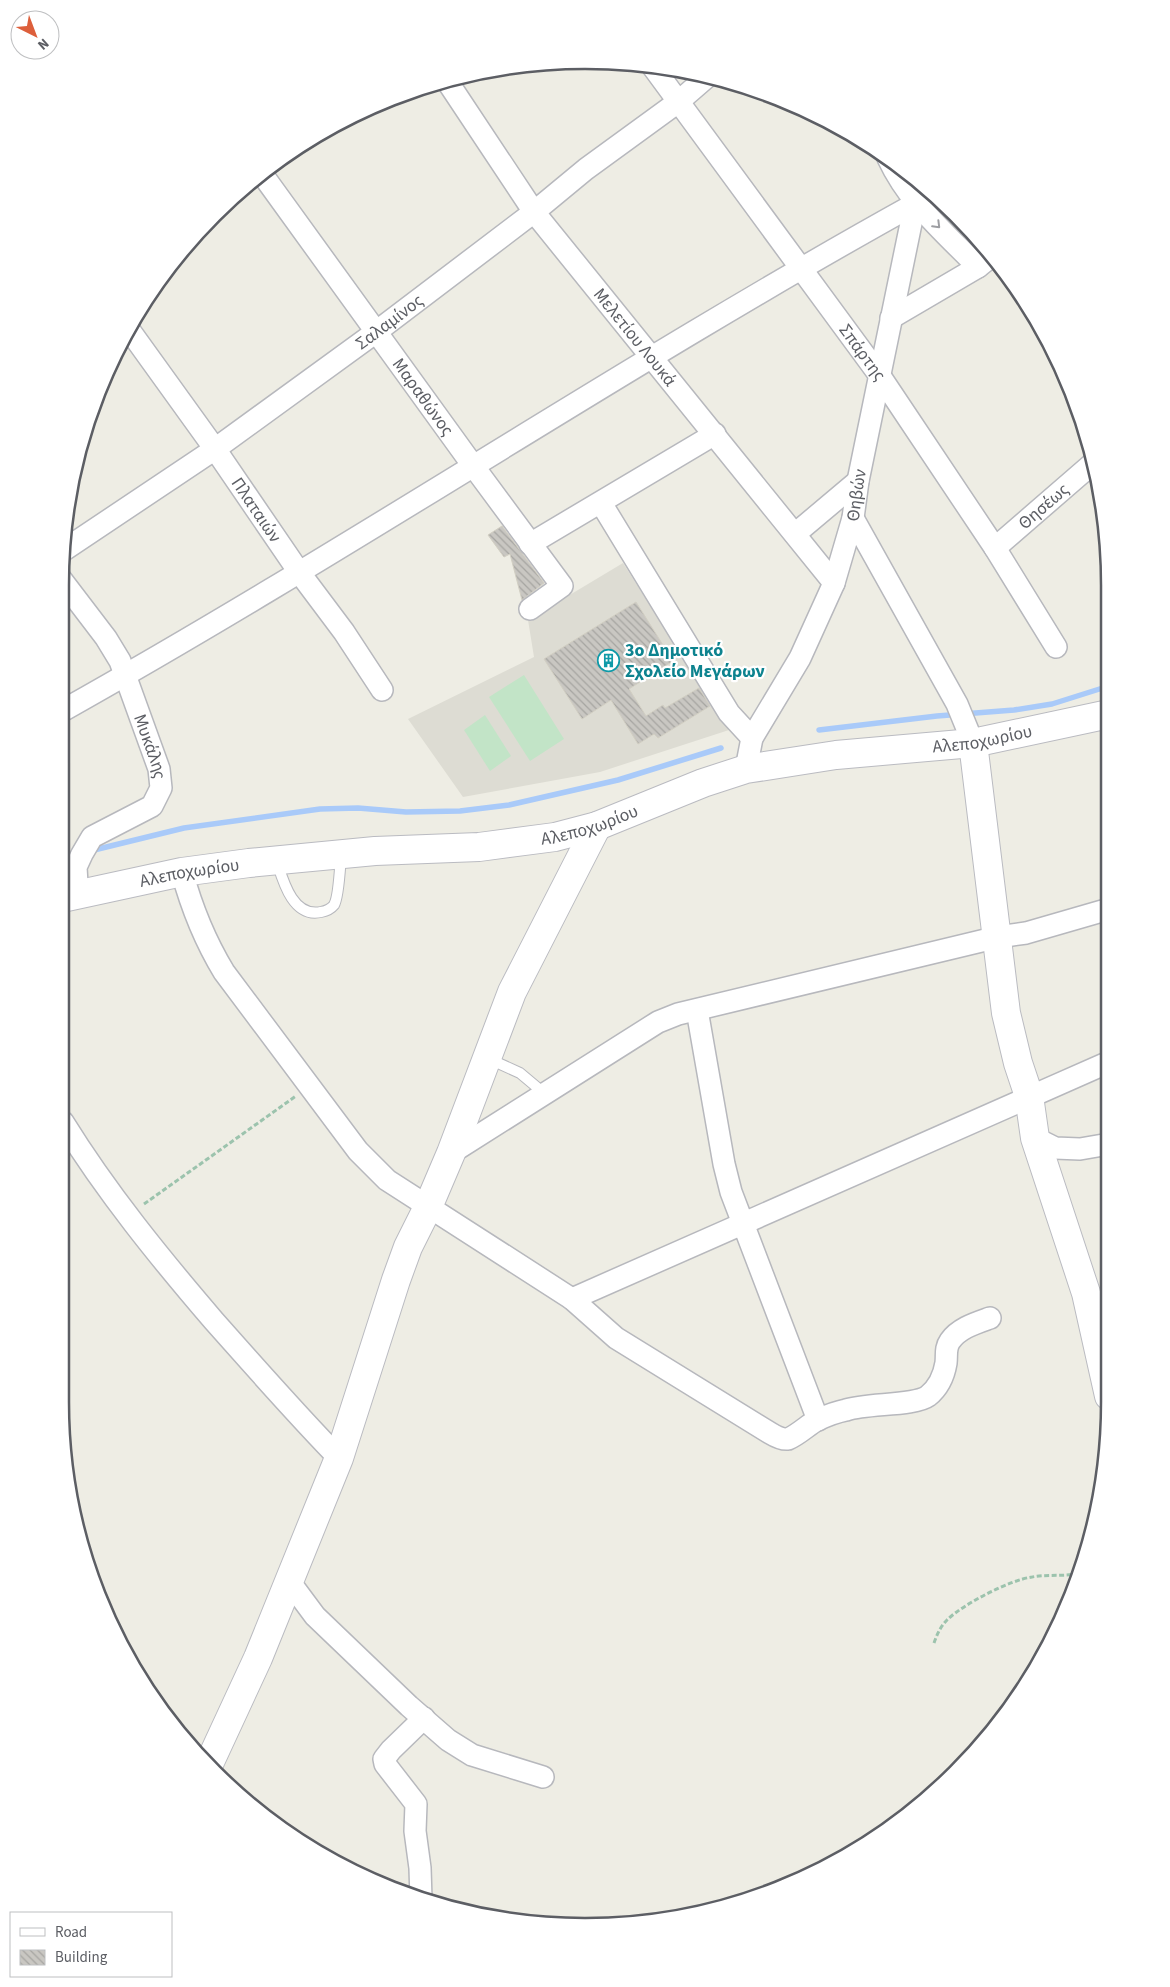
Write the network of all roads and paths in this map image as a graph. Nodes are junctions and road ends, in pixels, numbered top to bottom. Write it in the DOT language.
graph roads {
  1 [pos="658,74"];
  2 [pos="701,82"];
  3 [pos="450,86"];
  4 [pos="678,102"];
  5 [pos="895,172"];
  6 [pos="266,179"];
  7 [pos="915,204"];
  8 [pos="534,212"];
  9 [pos="984,262"];
  10 [pos="800,268"];
  11 [pos="891,318"];
  12 [pos="376,332"];
  13 [pos="133,336"];
  14 [pos="652,357"];
  15 [pos="880,376"];
  16 [pos="715,434"];
  17 [pos="215,449"];
  18 [pos="474,467"];
  19 [pos="1088,468"];
  20 [pos="858,481"];
  21 [pos="601,503"];
  22 [pos="853,518"];
  23 [pos="795,534"];
  24 [pos="530,544"];
  25 [pos="70,546"];
  26 [pos="995,548"];
  27 [pos="299,572"];
  28 [pos="834,583"];
  29 [pos="69,589"];
  30 [pos="530,609"];
  31 [pos="1056,647"];
  32 [pos="125,675"];
  33 [pos="382,690"];
  34 [pos="69,707"];
  35 [pos="1101,715"];
  36 [pos="752,738"];
  37 [pos="971,738"];
  38 [pos="746,769"];
  39 [pos="597,826"];
  40 [pos="341,854"];
  41 [pos="276,860"];
  42 [pos="182,872"];
  43 [pos="71,896"];
  44 [pos="1101,911"];
  45 [pos="998,937"];
  46 [pos="697,1010"];
  47 [pos="487,1057"];
  48 [pos="1101,1065"];
  49 [pos="310,1086"];
  50 [pos="545,1094"];
  51 [pos="1029,1096"];
  52 [pos="69,1132"];
  53 [pos="1035,1138"];
  54 [pos="1101,1145"];
  55 [pos="451,1153"];
  56 [pos="428,1207"];
  57 [pos="127,1216"];
  58 [pos="743,1224"];
  59 [pos="572,1299"];
  60 [pos="990,1318"];
  61 [pos="1101,1360"];
  62 [pos="818,1420"];
  63 [pos="339,1458"];
  64 [pos="1071,1576"];
  65 [pos="289,1581"];
  66 [pos="934,1642"];
  67 [pos="424,1718"];
  68 [pos="212,1758"];
  69 [pos="543,1777"];
  70 [pos="421,1892"];
  1 -- 4 [label="street, Σπάρτης"];
  2 -- 4 [label="street, Σαλαμίνος"];
  3 -- 8 [label="street, Μελετίου Λουκά"];
  4 -- 8 [label="street, Σαλαμίνος"];
  4 -- 10 [label="street, Σπάρτης"];
  5 -- 7 [label="street"];
  6 -- 12 [label="street, Μαραθώνος"];
  7 -- 9 [label="street, one-way"];
  7 -- 10 [label="street"];
  7 -- 11 [label="street, Θηβών"];
  8 -- 12 [label="street, Σαλαμίνος"];
  8 -- 14 [label="street, Μελετίου Λουκά"];
  9 -- 11 [label="street"];
  10 -- 14 [label="street"];
  10 -- 15 [label="street, Σπάρτης"];
  11 -- 15 [label="street, Θηβών"];
  12 -- 17 [label="street, Σαλαμίνος"];
  12 -- 18 [label="street, Μαραθώνος"];
  13 -- 17 [label="street, Πλαταιών"];
  14 -- 16 [label="street, Μελετίου Λουκά"];
  14 -- 18 [label="street"];
  15 -- 20 [label="street, Θηβών"];
  15 -- 26 [label="street, Σπάρτης"];
  16 -- 21 [label="street"];
  16 -- 23 [label="street, Μελετίου Λουκά"];
  17 -- 25 [label="street, Σαλαμίνος"];
  17 -- 27 [label="street, Πλαταιών"];
  18 -- 24 [label="street, Μαραθώνος"];
  18 -- 27 [label="street"];
  19 -- 26 [label="street, Θησέως"];
  20 -- 22 [label="street, Θηβών"];
  20 -- 23 [label="street"];
  21 -- 24 [label="street"];
  21 -- 36 [label="street"];
  22 -- 28 [label="street, Θηβών"];
  22 -- 37 [label="street"];
  23 -- 28 [label="street, Μελετίου Λουκά"];
  24 -- 30 [label="street, Μαραθώνος"];
  26 -- 31 [label="street, Σπάρτης"];
  27 -- 32 [label="street"];
  27 -- 33 [label="street, Πλαταιών"];
  28 -- 36 [label="street, Θηβών"];
  29 -- 32 [label="street, Μυκάλης"];
  32 -- 34 [label="street"];
  32 -- 43 [label="street, Μυκάλης"];
  35 -- 37 [label="street, Αλεποχωρίου"];
  36 -- 38 [label="street, Θηβών"];
  37 -- 38 [label="street, Αλεποχωρίου"];
  37 -- 45 [label="street"];
  38 -- 39 [label="street, Αλεποχωρίου"];
  39 -- 40 [label="street, Αλεποχωρίου"];
  39 -- 47 [label="street"];
  40 -- 41 [label="street, Αλεποχωρίου"];
  40 -- 41 [label="lane"];
  41 -- 42 [label="street, Αλεποχωρίου"];
  42 -- 43 [label="street, Αλεποχωρίου"];
  42 -- 49 [label="street"];
  44 -- 45 [label="street"];
  45 -- 46 [label="street"];
  45 -- 51 [label="street"];
  46 -- 50 [label="street"];
  46 -- 58 [label="street"];
  47 -- 50 [label="lane"];
  47 -- 55 [label="street"];
  48 -- 51 [label="street"];
  49 -- 56 [label="street"];
  49 -- 57 [label="path"];
  50 -- 55 [label="street"];
  51 -- 53 [label="street"];
  51 -- 58 [label="street"];
  52 -- 57 [label="street"];
  53 -- 54 [label="street"];
  53 -- 61 [label="street"];
  55 -- 56 [label="street"];
  56 -- 59 [label="street"];
  56 -- 63 [label="street"];
  57 -- 63 [label="street"];
  58 -- 59 [label="street"];
  58 -- 62 [label="street"];
  59 -- 62 [label="street"];
  60 -- 62 [label="street"];
  63 -- 65 [label="street"];
  64 -- 66 [label="path"];
  65 -- 67 [label="street"];
  65 -- 68 [label="street"];
  67 -- 69 [label="street"];
  67 -- 70 [label="street"];
}
